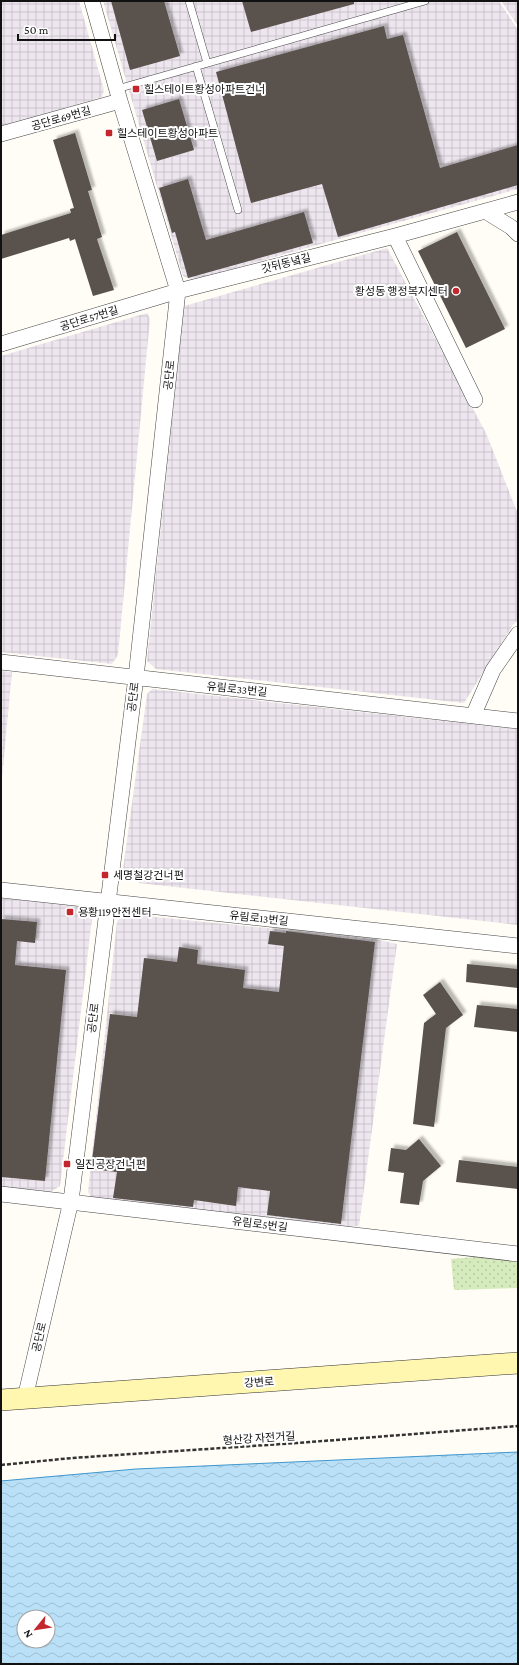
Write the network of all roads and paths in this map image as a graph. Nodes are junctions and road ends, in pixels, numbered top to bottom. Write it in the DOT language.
graph roads {
  1 [pos="92,1"];
  2 [pos="189,1"];
  3 [pos="425,1"];
  4 [pos="207,63"];
  5 [pos="196,66"];
  6 [pos="118,95"];
  7 [pos="1,134"];
  8 [pos="518,202"];
  9 [pos="238,210"];
  10 [pos="485,212"];
  11 [pos="518,234"];
  12 [pos="395,236"];
  13 [pos="178,291"];
  14 [pos="1,344"];
  15 [pos="475,400"];
  16 [pos="518,634"];
  17 [pos="1,662"];
  18 [pos="136,677"];
  19 [pos="472,716"];
  20 [pos="518,721"];
  21 [pos="1,890"];
  22 [pos="108,901"];
  23 [pos="518,946"];
  24 [pos="1,1194"];
  25 [pos="71,1202"];
  26 [pos="518,1254"];
  27 [pos="518,1364"];
  28 [pos="25,1398"];
  29 [pos="1,1400"];
  30 [pos="518,1426"];
  31 [pos="1,1465"];
  1 -- 6 [label="street, 공단로"];
  2 -- 4 [label="lane"];
  3 -- 4 [label="lane"];
  4 -- 5 [label="lane"];
  5 -- 6 [label="lane"];
  5 -- 9 [label="lane"];
  6 -- 7 [label="street, 공단로69번길"];
  6 -- 13 [label="street, 공단로"];
  8 -- 10 [label="street, 갓뒤동녘길"];
  10 -- 11 [label="street"];
  10 -- 12 [label="street, 갓뒤동녘길"];
  12 -- 13 [label="street, 갓뒤동녘길"];
  12 -- 15 [label="street"];
  13 -- 14 [label="street, 공단로57번길"];
  13 -- 18 [label="street, 공단로"];
  16 -- 19 [label="street"];
  17 -- 18 [label="street, 유림로33번길"];
  18 -- 19 [label="street, 유림로33번길"];
  18 -- 22 [label="street, 공단로"];
  19 -- 20 [label="street, 유림로33번길"];
  21 -- 22 [label="street, 유림로13번길"];
  22 -- 23 [label="street, 유림로13번길"];
  22 -- 25 [label="street, 공단로"];
  24 -- 25 [label="street, 유림로5번길"];
  25 -- 26 [label="street, 유림로5번길"];
  25 -- 28 [label="street, 공단로"];
  27 -- 28 [label="street, 강변로"];
  28 -- 29 [label="street, 강변로"];
  30 -- 31 [label="path, 형산강 자전거길"];
}
